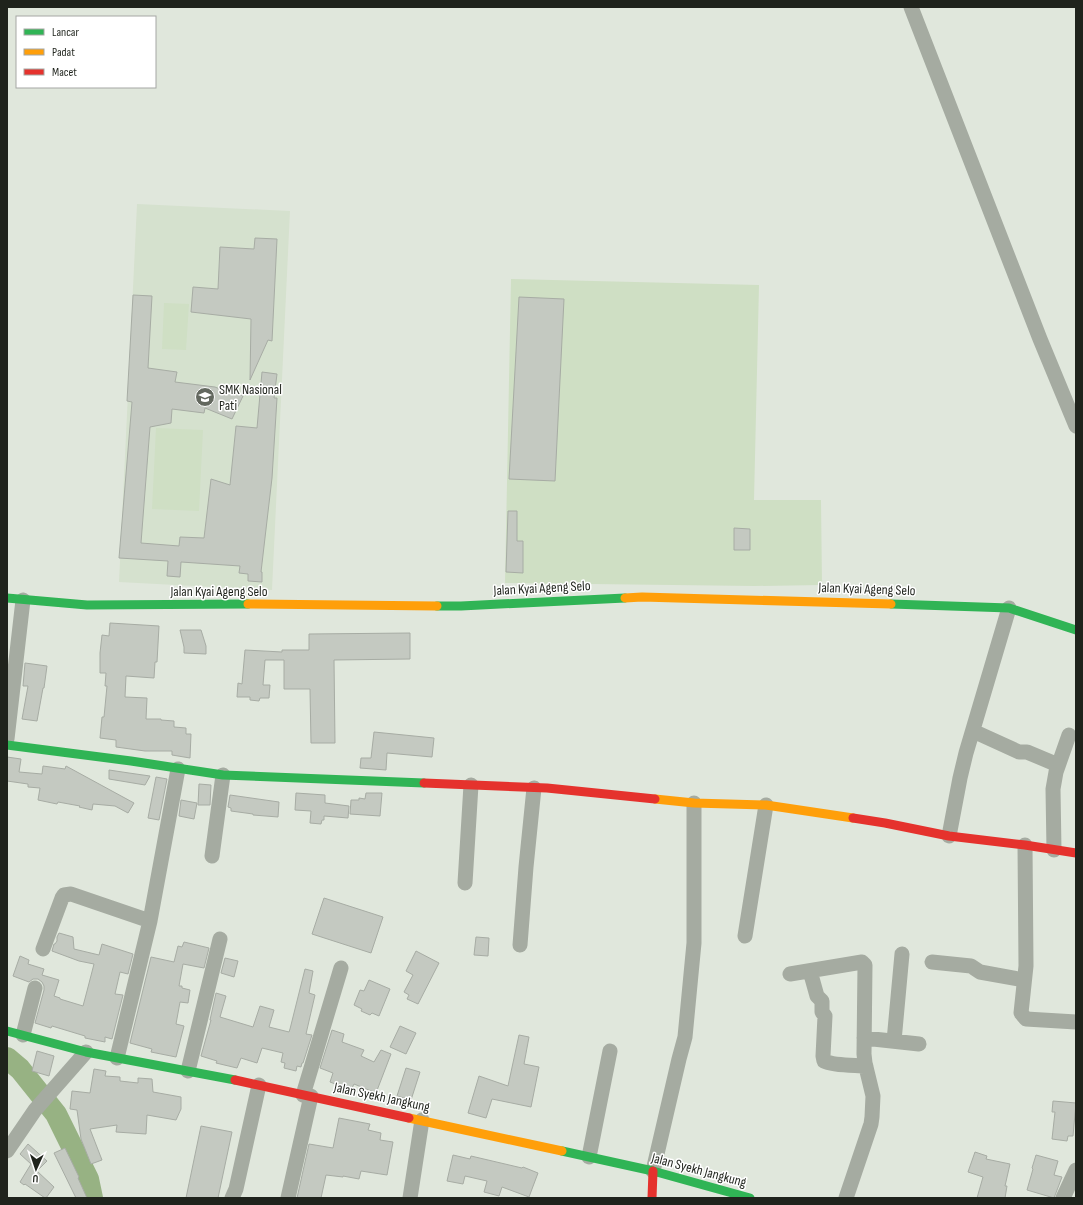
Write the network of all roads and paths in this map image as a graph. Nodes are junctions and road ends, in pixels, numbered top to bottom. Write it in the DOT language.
graph roads {
  1 [pos="911,7"];
  2 [pos="1076,426"];
  3 [pos="7,598"];
  4 [pos="24,600"];
  5 [pos="1009,608"];
  6 [pos="1076,630"];
  7 [pos="973,731"];
  8 [pos="1069,735"];
  9 [pos="7,739"];
  10 [pos="7,745"];
  11 [pos="1058,765"];
  12 [pos="178,769"];
  13 [pos="223,775"];
  14 [pos="471,786"];
  15 [pos="534,788"];
  16 [pos="694,803"];
  17 [pos="766,805"];
  18 [pos="949,836"];
  19 [pos="1025,845"];
  20 [pos="1054,850"];
  21 [pos="1076,853"];
  22 [pos="212,856"];
  23 [pos="465,883"];
  24 [pos="150,921"];
  25 [pos="745,936"];
  26 [pos="220,939"];
  27 [pos="520,945"];
  28 [pos="42,949"];
  29 [pos="902,954"];
  30 [pos="932,962"];
  31 [pos="341,968"];
  32 [pos="810,971"];
  33 [pos="790,974"];
  34 [pos="1024,980"];
  35 [pos="35,988"];
  36 [pos="1076,1022"];
  37 [pos="7,1031"];
  38 [pos="23,1035"];
  39 [pos="864,1038"];
  40 [pos="894,1041"];
  41 [pos="919,1044"];
  42 [pos="610,1051"];
  43 [pos="86,1052"];
  44 [pos="117,1058"];
  45 [pos="866,1066"];
  46 [pos="188,1071"];
  47 [pos="259,1085"];
  48 [pos="307,1096"];
  49 [pos="422,1120"];
  50 [pos="7,1151"];
  51 [pos="589,1157"];
  52 [pos="1076,1170"];
  53 [pos="653,1171"];
  54 [pos="232,1198"];
  55 [pos="288,1198"];
  56 [pos="410,1198"];
  57 [pos="652,1198"];
  58 [pos="750,1198"];
  59 [pos="846,1198"];
  60 [pos="1063,1198"];
  1 -- 2 [label="street"];
  3 -- 4 [label="main road, Jalan Kyai Ageng Selo"];
  4 -- 5 [label="main road, Jalan Kyai Ageng Selo"];
  4 -- 9 [label="street"];
  5 -- 6 [label="main road, Jalan Kyai Ageng Selo"];
  5 -- 7 [label="street"];
  7 -- 11 [label="street"];
  7 -- 18 [label="street"];
  8 -- 11 [label="street"];
  10 -- 12 [label="main road"];
  11 -- 20 [label="street"];
  12 -- 13 [label="main road"];
  12 -- 24 [label="street"];
  13 -- 14 [label="main road"];
  13 -- 22 [label="street"];
  14 -- 15 [label="main road"];
  14 -- 23 [label="street"];
  15 -- 16 [label="main road"];
  15 -- 27 [label="street"];
  16 -- 17 [label="main road"];
  16 -- 53 [label="street"];
  17 -- 18 [label="main road"];
  17 -- 25 [label="street"];
  18 -- 19 [label="main road"];
  19 -- 20 [label="main road"];
  19 -- 34 [label="street"];
  20 -- 21 [label="main road"];
  24 -- 28 [label="street"];
  24 -- 44 [label="street"];
  26 -- 46 [label="street"];
  29 -- 40 [label="street"];
  30 -- 34 [label="street"];
  31 -- 48 [label="street"];
  32 -- 33 [label="street"];
  32 -- 39 [label="street"];
  32 -- 45 [label="street"];
  34 -- 36 [label="street"];
  35 -- 38 [label="street"];
  37 -- 38 [label="main road, Jalan Syekh Jangkung"];
  38 -- 43 [label="main road, Jalan Syekh Jangkung"];
  39 -- 40 [label="street"];
  39 -- 45 [label="street"];
  40 -- 41 [label="street"];
  42 -- 51 [label="street"];
  43 -- 44 [label="main road, Jalan Syekh Jangkung"];
  43 -- 50 [label="street"];
  44 -- 46 [label="main road, Jalan Syekh Jangkung"];
  45 -- 59 [label="street"];
  46 -- 47 [label="main road, Jalan Syekh Jangkung"];
  47 -- 48 [label="main road, Jalan Syekh Jangkung"];
  47 -- 54 [label="street"];
  48 -- 49 [label="main road, Jalan Syekh Jangkung"];
  48 -- 55 [label="street"];
  49 -- 51 [label="main road, Jalan Syekh Jangkung"];
  49 -- 56 [label="street"];
  51 -- 53 [label="main road, Jalan Syekh Jangkung"];
  52 -- 60 [label="street"];
  53 -- 57 [label="main road"];
  53 -- 58 [label="main road, Jalan Syekh Jangkung"];
}
